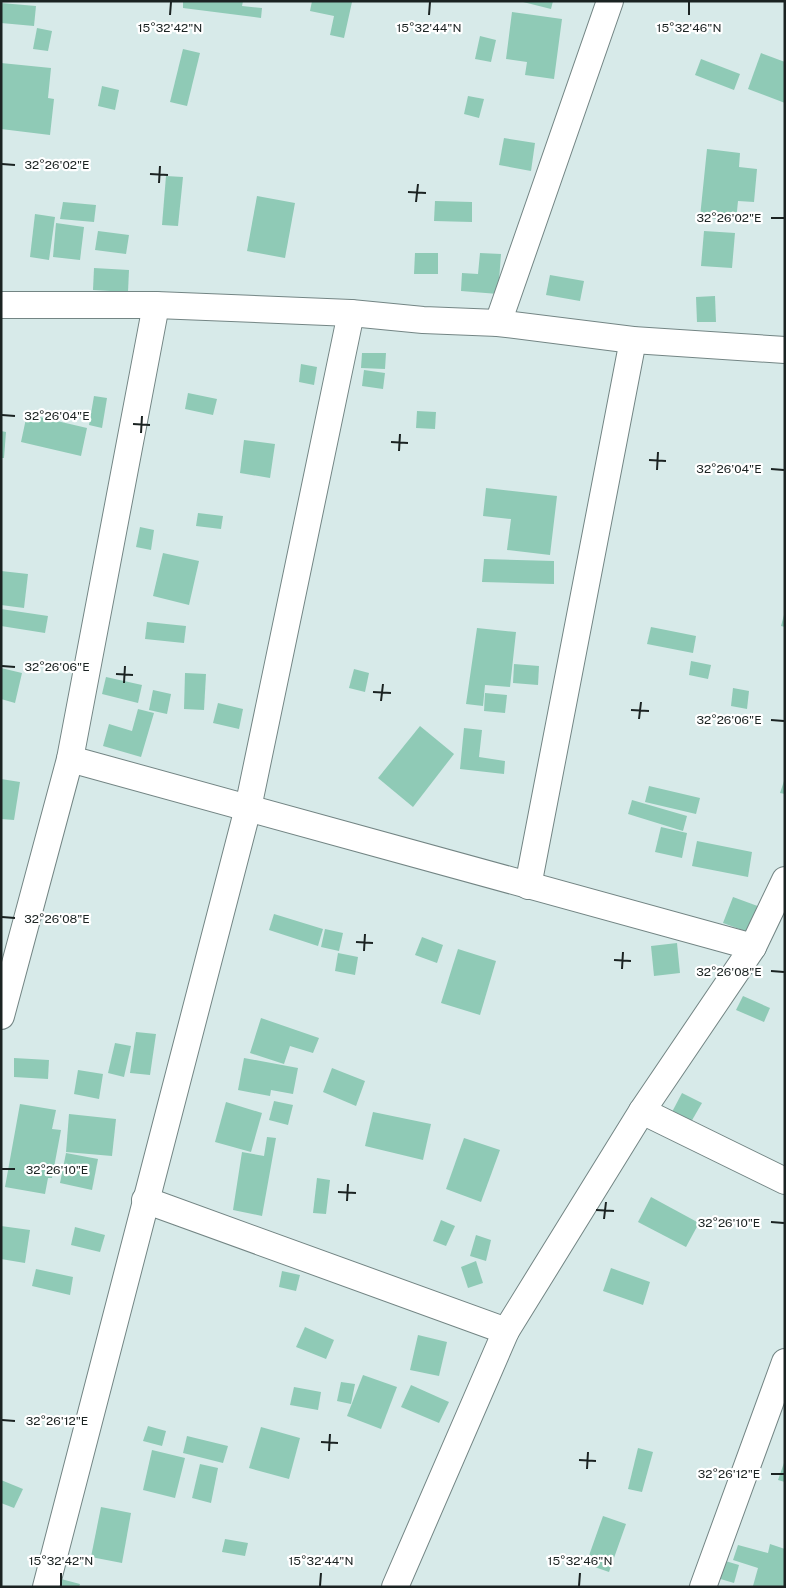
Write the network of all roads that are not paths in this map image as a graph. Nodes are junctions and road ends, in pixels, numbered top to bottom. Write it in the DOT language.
graph roads {
  1 [pos="610,1"];
  2 [pos="1,305"];
  3 [pos="156,305"];
  4 [pos="352,313"];
  5 [pos="498,323"];
  6 [pos="633,340"];
  7 [pos="785,350"];
  8 [pos="70,759"];
  9 [pos="248,808"];
  10 [pos="528,886"];
  11 [pos="782,893"];
  12 [pos="752,947"];
  13 [pos="1,1016"];
  14 [pos="642,1111"];
  15 [pos="785,1181"];
  16 [pos="145,1200"];
  17 [pos="506,1331"];
  18 [pos="785,1362"];
  19 [pos="46,1587"];
  20 [pos="395,1587"];
  21 [pos="702,1587"];
  1 -- 5 [label="street"];
  2 -- 3 [label="street"];
  3 -- 4 [label="street"];
  3 -- 8 [label="street"];
  4 -- 5 [label="street"];
  4 -- 9 [label="street"];
  5 -- 6 [label="street"];
  6 -- 7 [label="street"];
  6 -- 10 [label="street"];
  8 -- 9 [label="street"];
  8 -- 13 [label="street"];
  9 -- 10 [label="street"];
  9 -- 16 [label="street"];
  10 -- 12 [label="street"];
  11 -- 12 [label="street"];
  12 -- 14 [label="street"];
  14 -- 15 [label="street"];
  14 -- 17 [label="street"];
  16 -- 17 [label="street"];
  16 -- 19 [label="street"];
  17 -- 20 [label="street"];
  18 -- 21 [label="street"];
}
